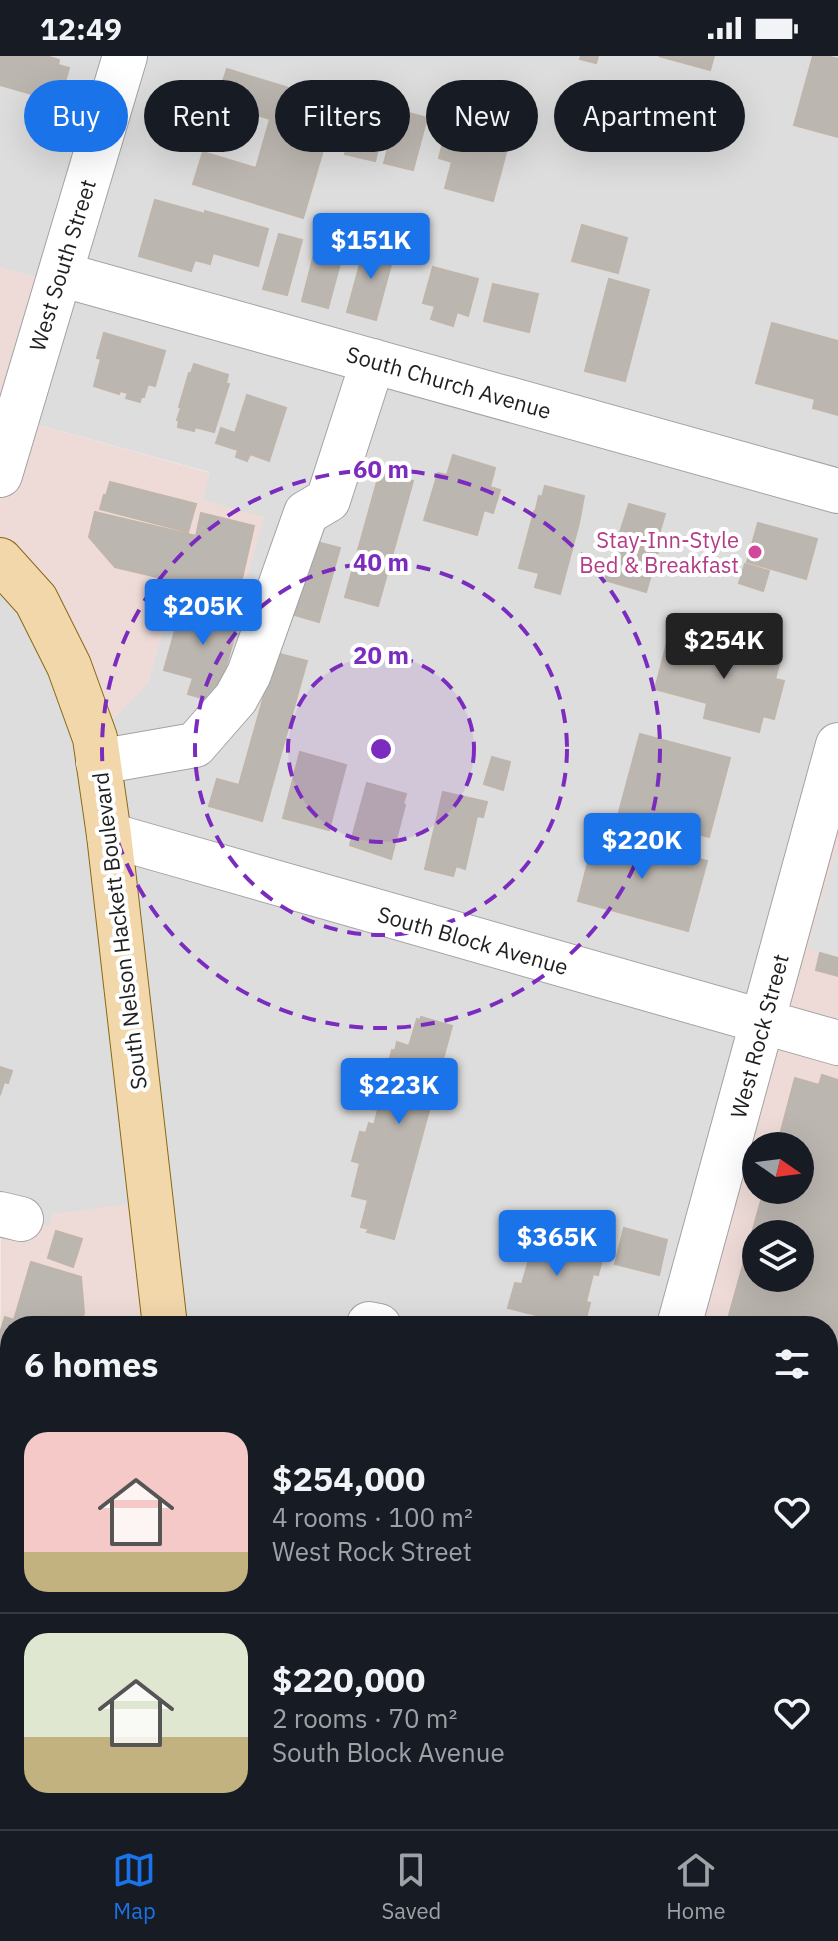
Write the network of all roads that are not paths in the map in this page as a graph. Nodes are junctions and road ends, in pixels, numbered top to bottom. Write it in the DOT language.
graph roads {
  1 [pos="125,56"];
  2 [pos="60,274"];
  3 [pos="373,361"];
  4 [pos="0,475"];
  5 [pos="838,491"];
  6 [pos="0,560"];
  7 [pos="838,745"];
  8 [pos="98,762"];
  9 [pos="109,835"];
  10 [pos="762,1022"];
  11 [pos="838,1043"];
  12 [pos="164,1316"];
  13 [pos="682,1316"];
  1 -- 2 [label="street, West South Street"];
  2 -- 3 [label="street, South Church Avenue"];
  2 -- 4 [label="street, West South Street"];
  3 -- 5 [label="street, South Church Avenue"];
  3 -- 8 [label="street"];
  6 -- 8 [label="main road, South Nelson Hackett Boulevard"];
  7 -- 10 [label="street, West Rock Street"];
  8 -- 9 [label="main road, South Nelson Hackett Boulevard"];
  9 -- 10 [label="street, South Block Avenue"];
  9 -- 12 [label="main road, South Nelson Hackett Boulevard"];
  10 -- 11 [label="street, South Block Avenue"];
  10 -- 13 [label="street, West Rock Street"];
}
